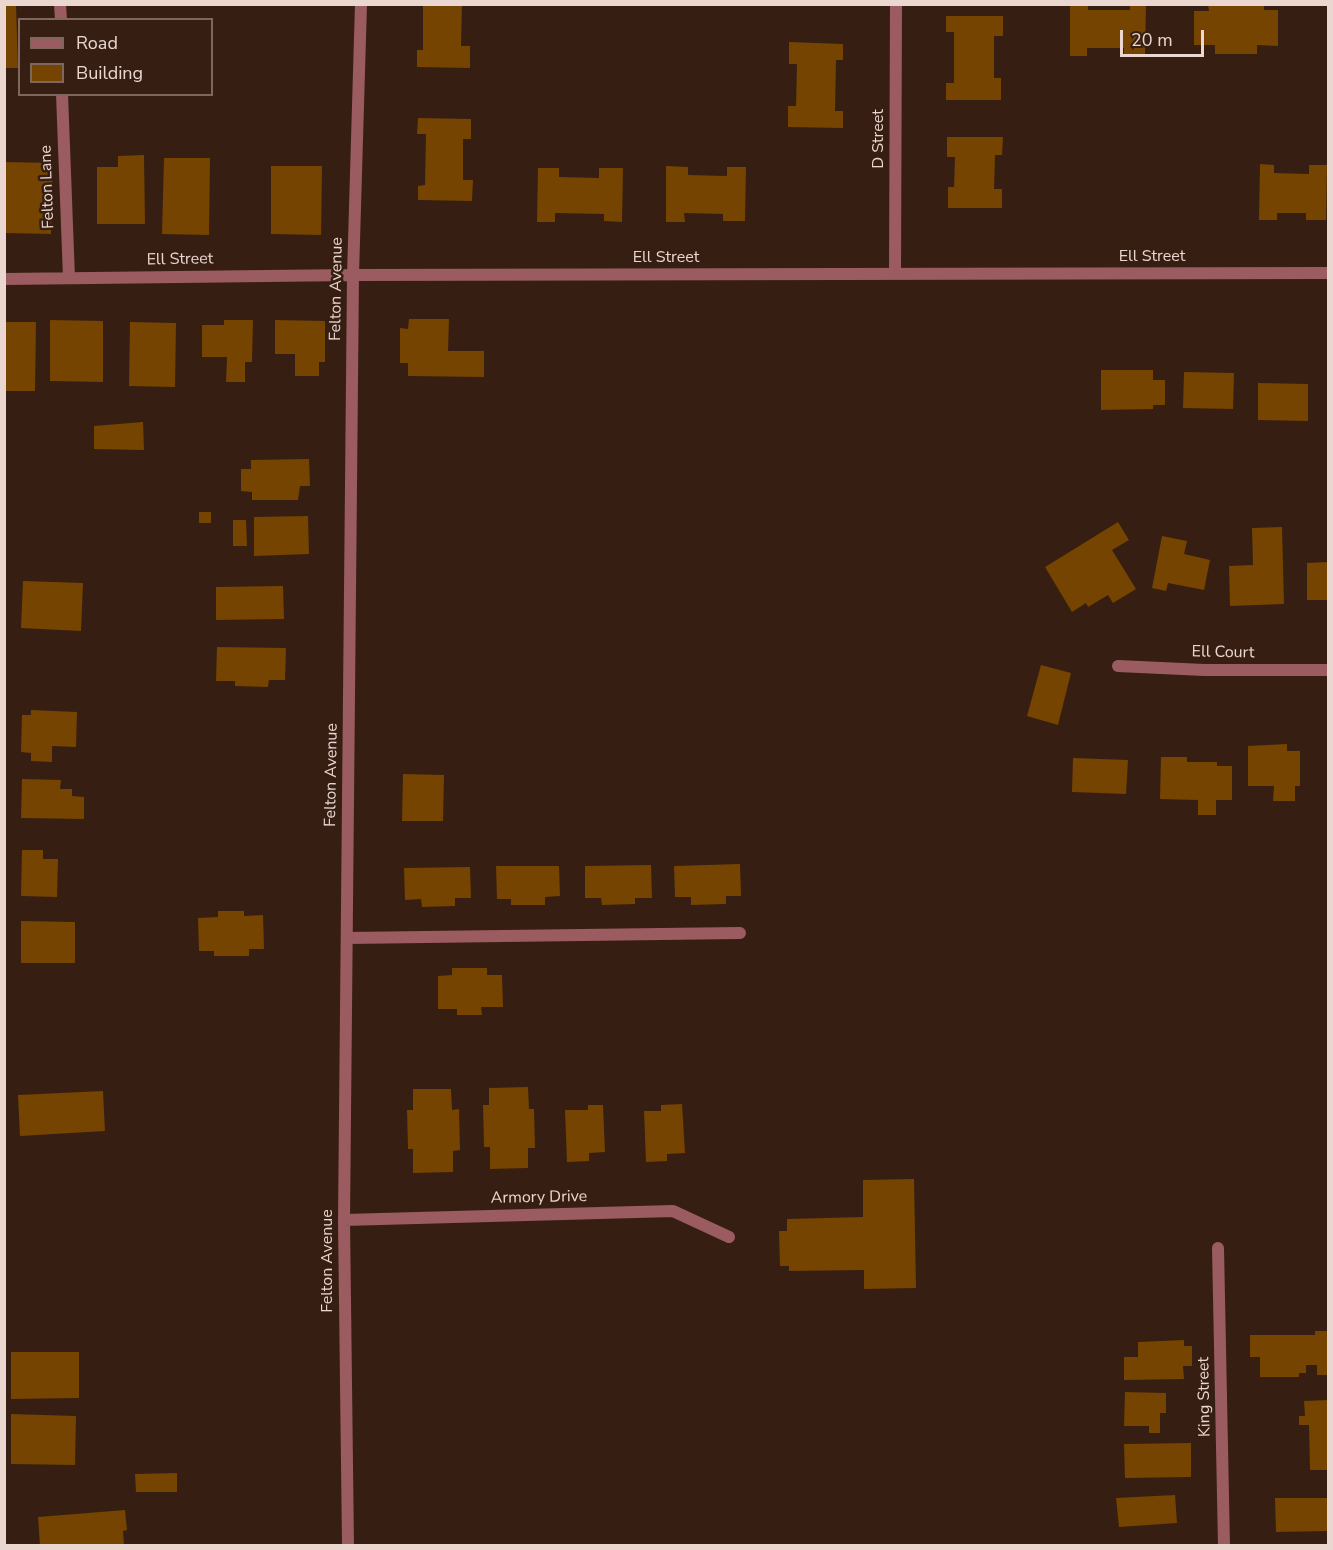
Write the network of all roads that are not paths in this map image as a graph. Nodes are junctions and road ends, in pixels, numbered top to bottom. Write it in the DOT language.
graph roads {
  1 [pos="361,4"];
  2 [pos="896,4"];
  3 [pos="62,96"];
  4 [pos="1329,273"];
  5 [pos="895,274"];
  6 [pos="353,275"];
  7 [pos="69,278"];
  8 [pos="4,279"];
  9 [pos="1118,666"];
  10 [pos="1329,670"];
  11 [pos="740,933"];
  12 [pos="347,938"];
  13 [pos="344,1220"];
  14 [pos="729,1237"];
  15 [pos="1218,1248"];
  16 [pos="348,1545"];
  17 [pos="1224,1545"];
  1 -- 6 [label="street, Felton Avenue"];
  2 -- 5 [label="street, D Street"];
  3 -- 7 [label="street, Felton Lane"];
  4 -- 5 [label="street, Ell Street"];
  5 -- 6 [label="street, Ell Street"];
  6 -- 7 [label="street, Ell Street"];
  6 -- 12 [label="street, Felton Avenue"];
  7 -- 8 [label="street, Ell Street"];
  9 -- 10 [label="street, Ell Court"];
  11 -- 12 [label="street"];
  12 -- 13 [label="street, Felton Avenue"];
  13 -- 14 [label="street, Armory Drive"];
  13 -- 16 [label="street, Felton Avenue"];
  15 -- 17 [label="street, King Street"];
}
